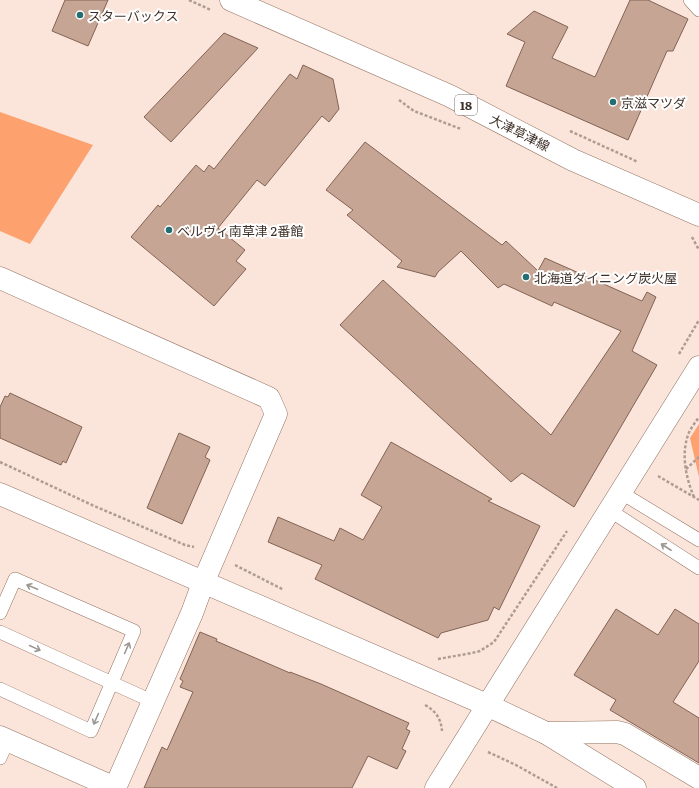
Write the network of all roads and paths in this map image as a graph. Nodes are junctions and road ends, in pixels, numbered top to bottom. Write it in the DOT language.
graph roads {
  1 [pos="231,0"];
  2 [pos="690,0"];
  3 [pos="699,10"];
  4 [pos="699,215"];
  5 [pos="694,239"];
  6 [pos="699,250"];
  7 [pos="0,278"];
  8 [pos="699,367"];
  9 [pos="699,417"];
  10 [pos="699,457"];
  11 [pos="0,462"];
  12 [pos="686,470"];
  13 [pos="0,494"];
  14 [pos="699,500"];
  15 [pos="614,501"];
  16 [pos="699,540"];
  17 [pos="197,547"];
  18 [pos="699,568"];
  19 [pos="204,583"];
  20 [pos="0,613"];
  21 [pos="0,632"];
  22 [pos="494,642"];
  23 [pos="447,657"];
  24 [pos="112,683"];
  25 [pos="0,689"];
  26 [pos="154,702"];
  27 [pos="425,705"];
  28 [pos="487,705"];
  29 [pos="442,731"];
  30 [pos="546,733"];
  31 [pos="3,745"];
  32 [pos="488,752"];
  33 [pos="699,778"];
  34 [pos="115,788"];
  35 [pos="436,788"];
  36 [pos="557,788"];
  37 [pos="635,788"];
  1 -- 4 [label="street, 大津草津線 / 18"];
  2 -- 3 [label="lane"];
  5 -- 6 [label="path"];
  7 -- 19 [label="street"];
  8 -- 15 [label="street"];
  9 -- 12 [label="path"];
  10 -- 12 [label="path"];
  11 -- 17 [label="path"];
  12 -- 14 [label="path"];
  13 -- 19 [label="street"];
  15 -- 16 [label="lane"];
  18 -- 15 [label="lane, one-way"];
  15 -- 28 [label="street"];
  19 -- 26 [label="street"];
  19 -- 28 [label="street"];
  24 -- 20 [label="lane, one-way"];
  21 -- 24 [label="lane, one-way"];
  22 -- 23 [label="path"];
  24 -- 25 [label="lane, one-way"];
  24 -- 26 [label="lane"];
  26 -- 34 [label="street"];
  27 -- 29 [label="path"];
  28 -- 30 [label="street"];
  28 -- 35 [label="street"];
  30 -- 33 [label="street"];
  30 -- 37 [label="street"];
  31 -- 34 [label="street"];
  32 -- 36 [label="path"];
}
